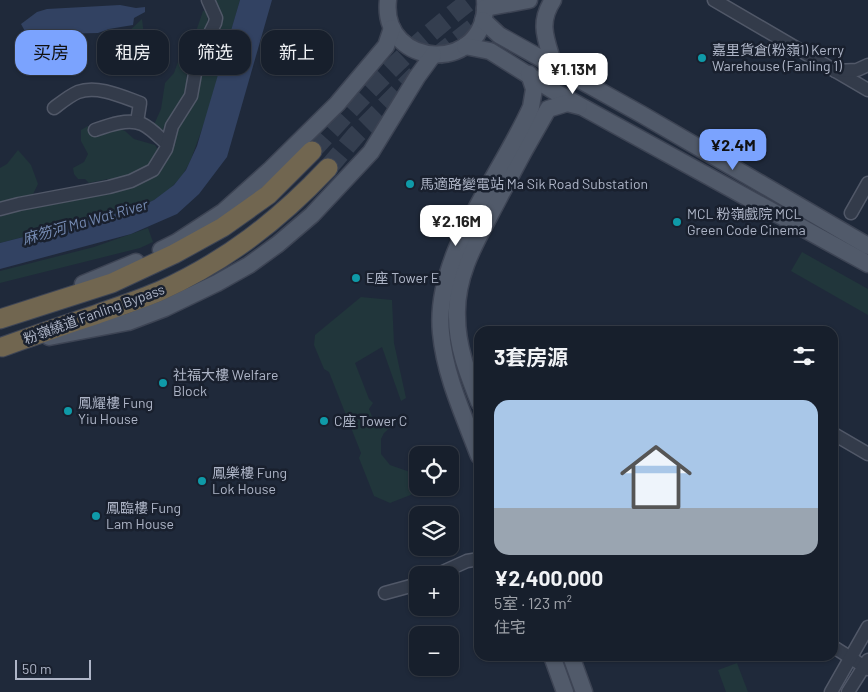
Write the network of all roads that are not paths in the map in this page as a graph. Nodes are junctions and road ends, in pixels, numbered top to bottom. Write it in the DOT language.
graph roads {
  1 [pos="208,0"];
  2 [pos="529,0"];
  3 [pos="553,0"];
  4 [pos="714,0"];
  5 [pos="386,1"];
  6 [pos="485,9"];
  7 [pos="392,28"];
  8 [pos="465,46"];
  9 [pos="433,55"];
  10 [pos="868,65"];
  11 [pos="554,66"];
  12 [pos="835,71"];
  13 [pos="529,74"];
  14 [pos="868,90"];
  15 [pos="583,106"];
  16 [pos="54,108"];
  17 [pos="137,122"];
  18 [pos="95,130"];
  19 [pos="167,144"];
  20 [pos="312,151"];
  21 [pos="328,168"];
  22 [pos="868,183"];
  23 [pos="0,210"];
  24 [pos="851,213"];
  25 [pos="868,246"];
  26 [pos="868,264"];
  27 [pos="0,319"];
  28 [pos="1,347"];
  29 [pos="474,389"];
  30 [pos="838,436"];
  31 [pos="474,443"];
  32 [pos="868,454"];
  33 [pos="473,560"];
  34 [pos="458,566"];
  35 [pos="409,586"];
  36 [pos="385,592"];
  37 [pos="868,627"];
  38 [pos="838,650"];
  39 [pos="838,654"];
  40 [pos="850,659"];
  41 [pos="554,661"];
  42 [pos="573,661"];
  43 [pos="867,665"];
  44 [pos="565,692"];
  45 [pos="584,692"];
  46 [pos="831,692"];
  47 [pos="848,692"];
  1 -- 19 [label="street"];
  2 -- 6 [label="main road"];
  3 -- 11 [label="main road"];
  4 -- 12 [label="street"];
  5 -- 7 [label="main road"];
  6 -- 8 [label="main road"];
  6 -- 11 [label="main road"];
  7 -- 9 [label="main road"];
  7 -- 27 [label="main road"];
  8 -- 9 [label="main road"];
  8 -- 13 [label="main road"];
  9 -- 28 [label="main road"];
  10 -- 12 [label="street"];
  11 -- 25 [label="main road"];
  12 -- 14 [label="street"];
  13 -- 15 [label="main road"];
  13 -- 31 [label="main road"];
  15 -- 26 [label="main road"];
  15 -- 29 [label="main road"];
  16 -- 17 [label="street"];
  17 -- 18 [label="street"];
  17 -- 19 [label="street"];
  19 -- 23 [label="street"];
  20 -- 27 [label="highway, 粉嶺繞道 Fanling Bypass"];
  21 -- 28 [label="highway, 粉嶺繞道 Fanling Bypass"];
  22 -- 24 [label="street"];
  30 -- 32 [label="street"];
  33 -- 34 [label="street"];
  35 -- 36 [label="street"];
  37 -- 40 [label="street"];
  38 -- 40 [label="street"];
  39 -- 40 [label="street"];
  40 -- 43 [label="street"];
  40 -- 46 [label="street"];
  41 -- 44 [label="main road"];
  42 -- 45 [label="main road"];
  43 -- 47 [label="street"];
}
